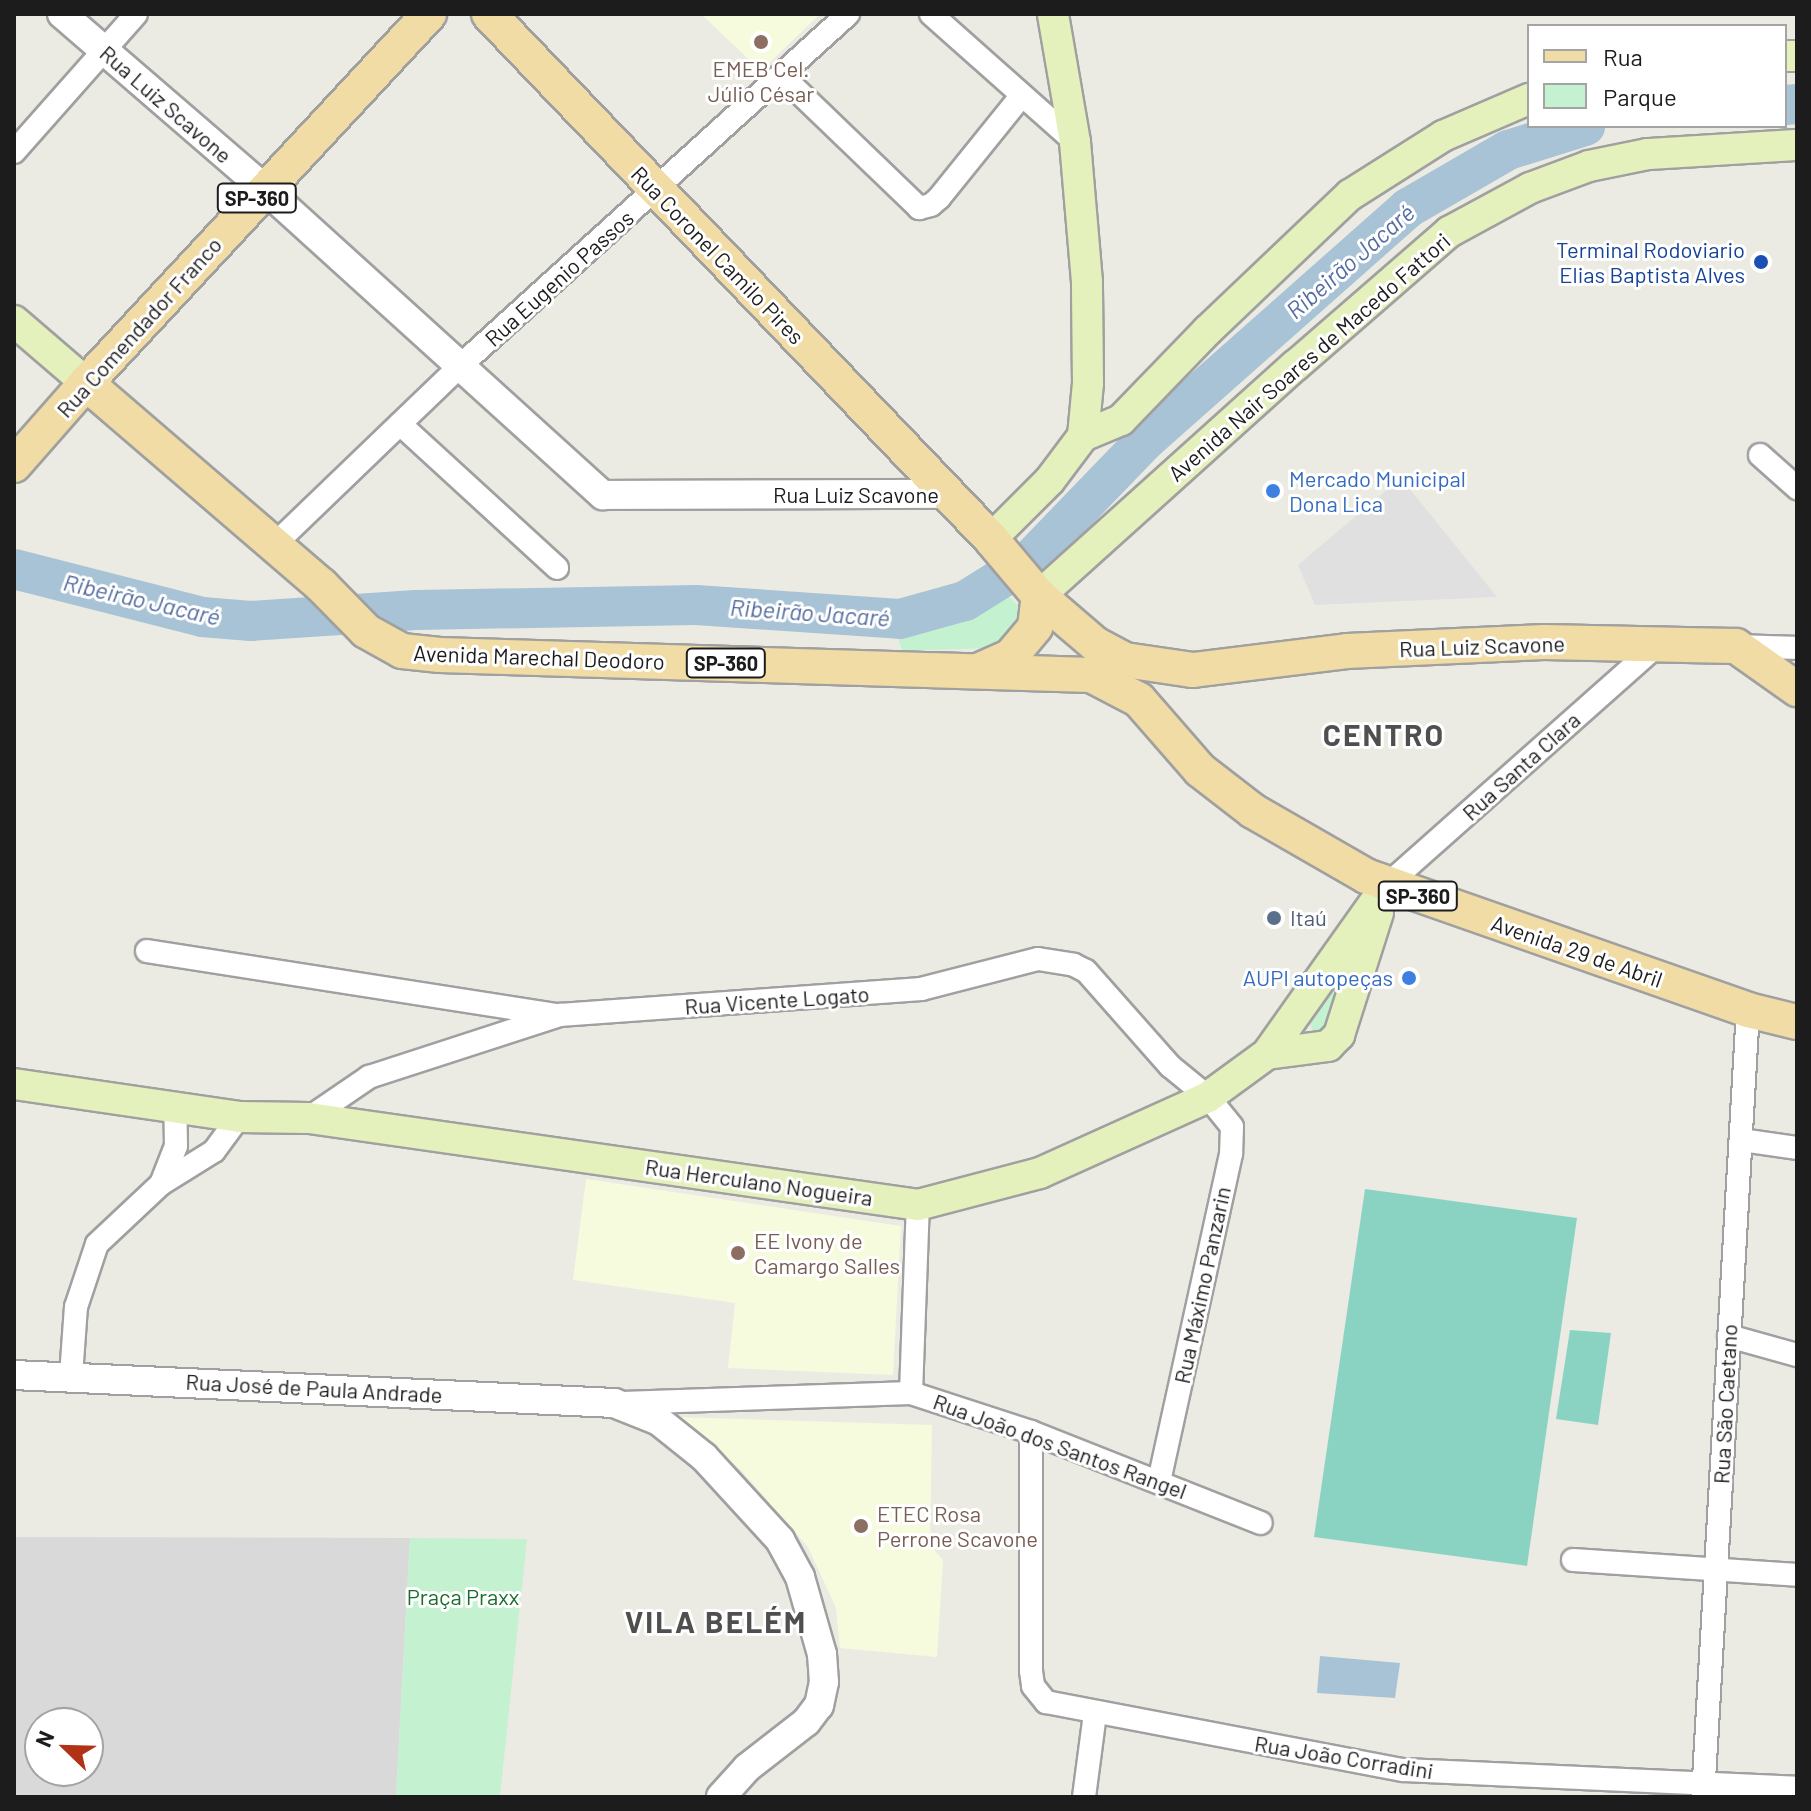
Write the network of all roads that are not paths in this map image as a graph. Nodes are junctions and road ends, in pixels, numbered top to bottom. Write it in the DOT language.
graph roads {
  1 [pos="62,14"];
  2 [pos="136,14"];
  3 [pos="429,14"];
  4 [pos="489,14"];
  5 [pos="848,14"];
  6 [pos="931,14"];
  7 [pos="1053,14"];
  8 [pos="104,50"];
  9 [pos="781,75"];
  10 [pos="1022,95"];
  11 [pos="1527,100"];
  12 [pos="1075,142"];
  13 [pos="1797,145"];
  14 [pos="14,152"];
  15 [pos="265,189"];
  16 [pos="656,191"];
  17 [pos="14,321"];
  18 [pos="460,366"];
  19 [pos="86,383"];
  20 [pos="400,424"];
  21 [pos="1083,436"];
  22 [pos="1760,455"];
  23 [pos="14,465"];
  24 [pos="1797,488"];
  25 [pos="949,494"];
  26 [pos="996,544"];
  27 [pos="274,545"];
  28 [pos="557,568"];
  29 [pos="1035,591"];
  30 [pos="1656,646"];
  31 [pos="1736,646"];
  32 [pos="1797,648"];
  33 [pos="1193,670"];
  34 [pos="980,671"];
  35 [pos="1091,675"];
  36 [pos="1797,689"];
  37 [pos="1156,720"];
  38 [pos="1387,885"];
  39 [pos="147,951"];
  40 [pos="1300,1008"];
  41 [pos="1748,1010"];
  42 [pos="560,1015"];
  43 [pos="1797,1022"];
  44 [pos="1306,1046"];
  45 [pos="1267,1054"];
  46 [pos="14,1084"];
  47 [pos="1208,1097"];
  48 [pos="175,1107"];
  49 [pos="239,1117"];
  50 [pos="309,1118"];
  51 [pos="1741,1140"];
  52 [pos="1797,1148"];
  53 [pos="161,1184"];
  54 [pos="918,1205"];
  55 [pos="1729,1336"];
  56 [pos="1797,1355"];
  57 [pos="14,1375"];
  58 [pos="71,1376"];
  59 [pos="911,1393"];
  60 [pos="614,1403"];
  61 [pos="1031,1432"];
  62 [pos="1159,1481"];
  63 [pos="1261,1523"];
  64 [pos="1573,1560"];
  65 [pos="1716,1571"];
  66 [pos="1797,1575"];
  67 [pos="1095,1713"];
  68 [pos="1797,1788"];
  69 [pos="1703,1791"];
  70 [pos="721,1797"];
  71 [pos="1084,1797"];
  1 -- 8 [label="street, Rua Luiz Scavone"];
  2 -- 8 [label="street"];
  3 -- 15 [label="main road, Rua Comendador Franco / SP-360"];
  4 -- 16 [label="main road, Rua Coronel Camilo Pires"];
  5 -- 9 [label="street, Rua Eugenio Passos"];
  6 -- 10 [label="street"];
  7 -- 12 [label="main road"];
  8 -- 14 [label="street"];
  8 -- 15 [label="street, Rua Luiz Scavone"];
  9 -- 10 [label="street"];
  9 -- 16 [label="street, Rua Eugenio Passos"];
  10 -- 12 [label="street"];
  11 -- 21 [label="main road"];
  12 -- 21 [label="main road"];
  13 -- 29 [label="main road, Avenida Nair Soares de Macedo Fattori"];
  15 -- 18 [label="street, Rua Luiz Scavone"];
  15 -- 19 [label="main road, Rua Comendador Franco / SP-360"];
  16 -- 18 [label="street, Rua Eugenio Passos"];
  16 -- 25 [label="main road, Rua Coronel Camilo Pires"];
  17 -- 19 [label="main road, Avenida Marechal Deodoro"];
  18 -- 20 [label="street, Rua Eugenio Passos"];
  18 -- 25 [label="street, Rua Luiz Scavone"];
  19 -- 23 [label="main road, Rua Comendador Franco / SP-360"];
  19 -- 27 [label="main road, Avenida Marechal Deodoro / SP-360"];
  20 -- 27 [label="street, Rua Eugenio Passos"];
  20 -- 28 [label="street"];
  21 -- 26 [label="main road"];
  22 -- 24 [label="street"];
  25 -- 26 [label="main road, Rua Luiz Scavone"];
  26 -- 29 [label="main road, Rua Luiz Scavone"];
  27 -- 34 [label="main road, Avenida Marechal Deodoro / SP-360"];
  29 -- 33 [label="main road, Rua Luiz Scavone"];
  29 -- 34 [label="main road"];
  30 -- 31 [label="main road, Rua Luiz Scavone"];
  30 -- 33 [label="main road, Rua Luiz Scavone"];
  30 -- 38 [label="street, Rua Santa Clara"];
  31 -- 32 [label="street"];
  31 -- 36 [label="main road"];
  33 -- 37 [label="main road"];
  34 -- 35 [label="main road, Avenida Marechal Deodoro / SP-360"];
  35 -- 37 [label="main road, Avenida 29 de Abril / SP-360"];
  37 -- 38 [label="main road, Avenida 29 de Abril / SP-360"];
  38 -- 40 [label="main road, Rua Herculano Nogueira"];
  38 -- 41 [label="main road, Avenida 29 de Abril / SP-360"];
  38 -- 44 [label="main road"];
  39 -- 42 [label="street"];
  40 -- 44 [label="main road"];
  40 -- 45 [label="main road, Rua Herculano Nogueira"];
  41 -- 43 [label="main road, Avenida 29 de Abril / SP-360"];
  41 -- 51 [label="street, Rua São Caetano"];
  42 -- 47 [label="street, Rua Vicente Logato"];
  42 -- 50 [label="street, Rua Vicente Logato"];
  44 -- 45 [label="main road"];
  45 -- 47 [label="main road, Rua Herculano Nogueira"];
  46 -- 48 [label="main road, Rua Herculano Nogueira"];
  47 -- 54 [label="main road, Rua Herculano Nogueira"];
  47 -- 62 [label="street, Rua Máximo Panzarin"];
  48 -- 49 [label="main road, Rua Herculano Nogueira"];
  48 -- 53 [label="street"];
  49 -- 50 [label="main road, Rua Herculano Nogueira"];
  49 -- 53 [label="street"];
  50 -- 54 [label="main road, Rua Herculano Nogueira"];
  51 -- 52 [label="street"];
  51 -- 55 [label="street, Rua São Caetano"];
  53 -- 58 [label="street"];
  54 -- 59 [label="street"];
  55 -- 56 [label="street"];
  55 -- 65 [label="street, Rua São Caetano"];
  57 -- 58 [label="street, Rua José de Paula Andrade"];
  58 -- 60 [label="street, Rua José de Paula Andrade"];
  59 -- 60 [label="street, Rua João dos Santos Rangel"];
  59 -- 61 [label="street, Rua João dos Santos Rangel"];
  60 -- 70 [label="street, Rua José de Paula Andrade"];
  61 -- 62 [label="street, Rua João dos Santos Rangel"];
  61 -- 67 [label="street, Rua João Corradini"];
  62 -- 63 [label="street, Rua João dos Santos Rangel"];
  64 -- 65 [label="street"];
  65 -- 66 [label="street"];
  65 -- 69 [label="street, Rua São Caetano"];
  67 -- 69 [label="street, Rua João Corradini"];
  67 -- 71 [label="street"];
  68 -- 69 [label="street, Rua João Corradini"];
}
